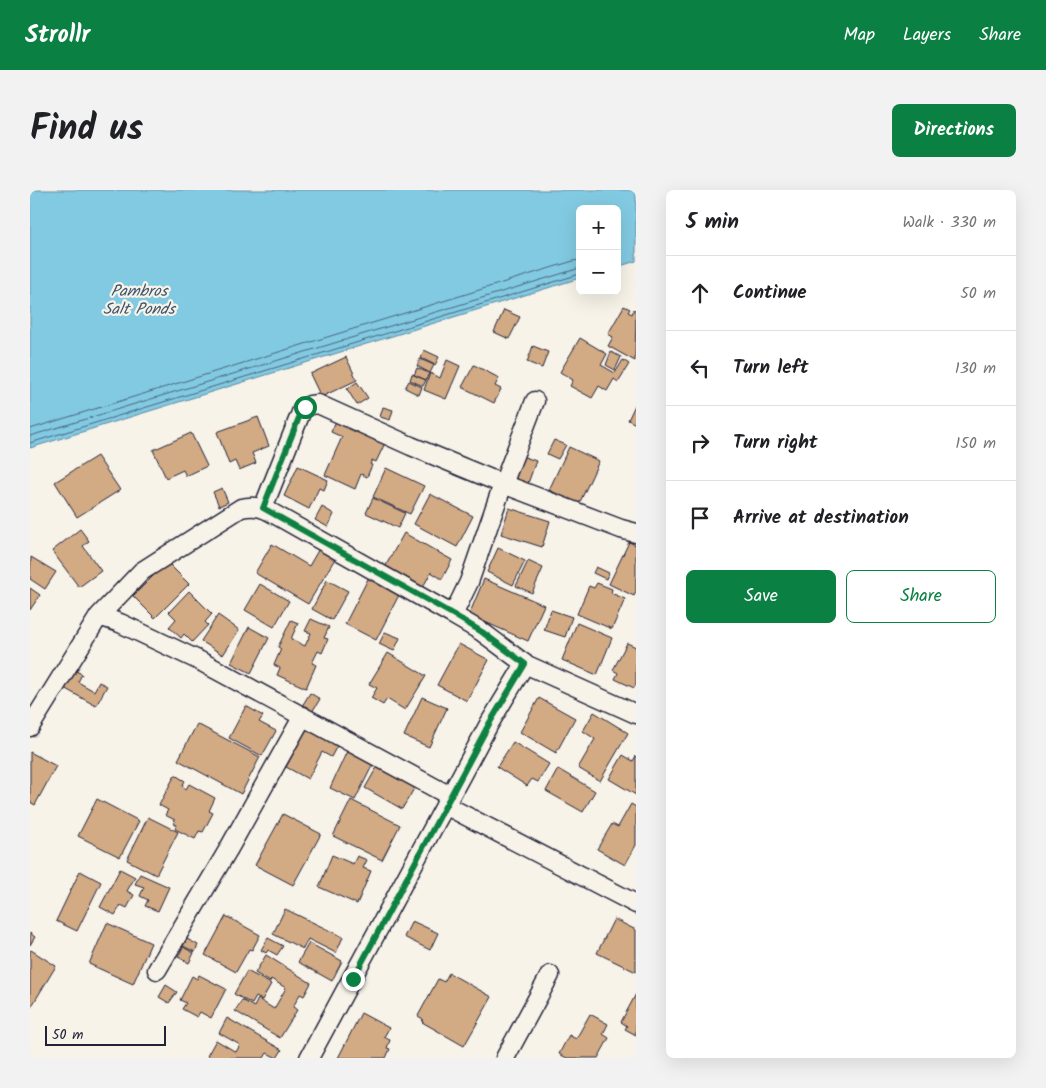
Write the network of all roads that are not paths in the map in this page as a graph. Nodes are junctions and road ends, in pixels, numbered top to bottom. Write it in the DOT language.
graph roads {
  1 [pos="535,401"];
  2 [pos="503,484"];
  3 [pos="263,508"];
  4 [pos="636,533"];
  5 [pos="454,615"];
  6 [pos="99,616"];
  7 [pos="525,664"];
  8 [pos="636,714"];
  9 [pos="303,716"];
  10 [pos="30,727"];
  11 [pos="447,800"];
  12 [pos="636,904"];
  13 [pos="157,970"];
  14 [pos="550,975"];
  15 [pos="309,1058"];
  16 [pos="505,1058"];
  1 -- 2 [label="street"];
  2 -- 3 [label="street"];
  2 -- 4 [label="street"];
  2 -- 5 [label="street"];
  3 -- 5 [label="street"];
  3 -- 6 [label="street"];
  5 -- 7 [label="street"];
  6 -- 9 [label="street"];
  6 -- 10 [label="street"];
  7 -- 8 [label="street"];
  7 -- 11 [label="street"];
  9 -- 11 [label="street"];
  9 -- 13 [label="street"];
  11 -- 12 [label="street"];
  11 -- 15 [label="street"];
  14 -- 16 [label="street"];
}
